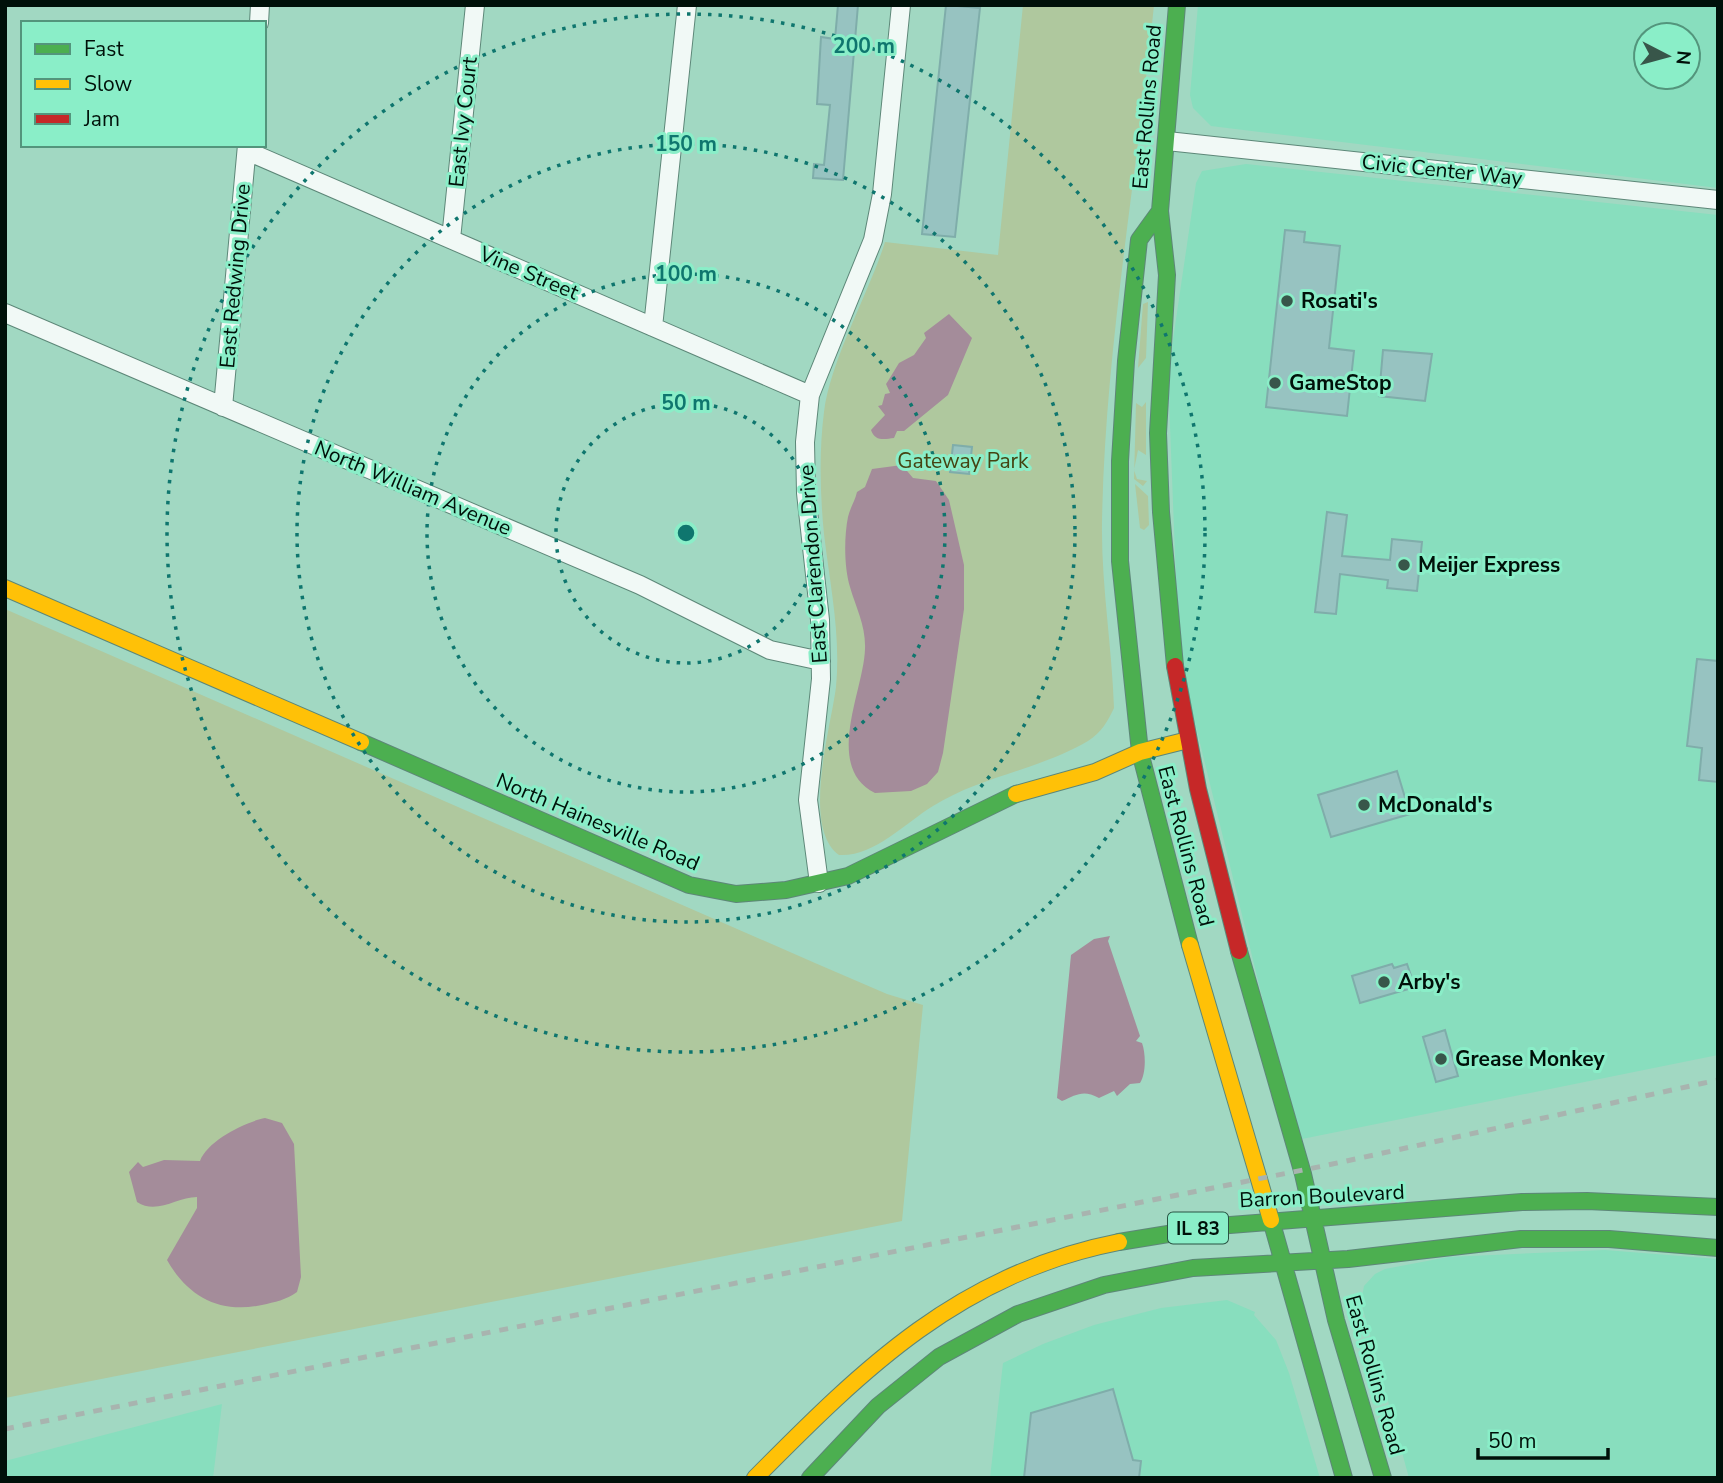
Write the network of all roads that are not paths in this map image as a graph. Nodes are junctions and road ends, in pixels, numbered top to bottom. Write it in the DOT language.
graph roads {
  1 [pos="475,5"];
  2 [pos="688,5"];
  3 [pos="901,5"];
  4 [pos="1177,5"];
  5 [pos="1167,141"];
  6 [pos="247,148"];
  7 [pos="1718,200"];
  8 [pos="1160,211"];
  9 [pos="451,239"];
  10 [pos="5,313"];
  11 [pos="653,327"];
  12 [pos="810,396"];
  13 [pos="223,407"];
  14 [pos="5,588"];
  15 [pos="821,661"];
  16 [pos="1188,740"];
  17 [pos="1140,752"];
  18 [pos="819,883"];
  19 [pos="1718,1207"];
  20 [pos="1313,1218"];
  21 [pos="1271,1219"];
  22 [pos="1718,1248"];
  23 [pos="1322,1259"];
  24 [pos="1281,1262"];
  25 [pos="755,1478"];
  26 [pos="810,1478"];
  27 [pos="1344,1478"];
  28 [pos="1382,1478"];
  1 -- 9 [label="street, East Ivy Court"];
  2 -- 11 [label="street"];
  3 -- 12 [label="street, East Clarendon Drive"];
  4 -- 5 [label="main road, East Rollins Road"];
  5 -- 7 [label="street, Civic Center Way"];
  5 -- 8 [label="main road, East Rollins Road"];
  6 -- 9 [label="street, Vine Street"];
  6 -- 13 [label="street, East Redwing Drive"];
  8 -- 16 [label="main road, East Rollins Road"];
  8 -- 17 [label="main road, East Rollins Road"];
  9 -- 11 [label="street, Vine Street"];
  10 -- 13 [label="street, North William Avenue"];
  11 -- 12 [label="street, Vine Street"];
  12 -- 15 [label="street, East Clarendon Drive"];
  13 -- 15 [label="street, North William Avenue"];
  14 -- 18 [label="main road, North Hainesville Road"];
  15 -- 18 [label="street, East Clarendon Drive"];
  16 -- 17 [label="main road, North Hainesville Road"];
  16 -- 20 [label="main road, East Rollins Road"];
  17 -- 18 [label="main road, North Hainesville Road"];
  17 -- 21 [label="main road, East Rollins Road"];
  19 -- 20 [label="main road, Barron Boulevard / IL 83"];
  20 -- 21 [label="main road, Barron Boulevard / IL 83"];
  20 -- 23 [label="main road, East Rollins Road"];
  21 -- 24 [label="main road, East Rollins Road"];
  21 -- 25 [label="main road, Barron Boulevard / IL 83"];
  22 -- 23 [label="main road"];
  23 -- 24 [label="main road"];
  23 -- 28 [label="main road, East Rollins Road"];
  24 -- 26 [label="main road"];
  24 -- 27 [label="main road, East Rollins Road"];
}
